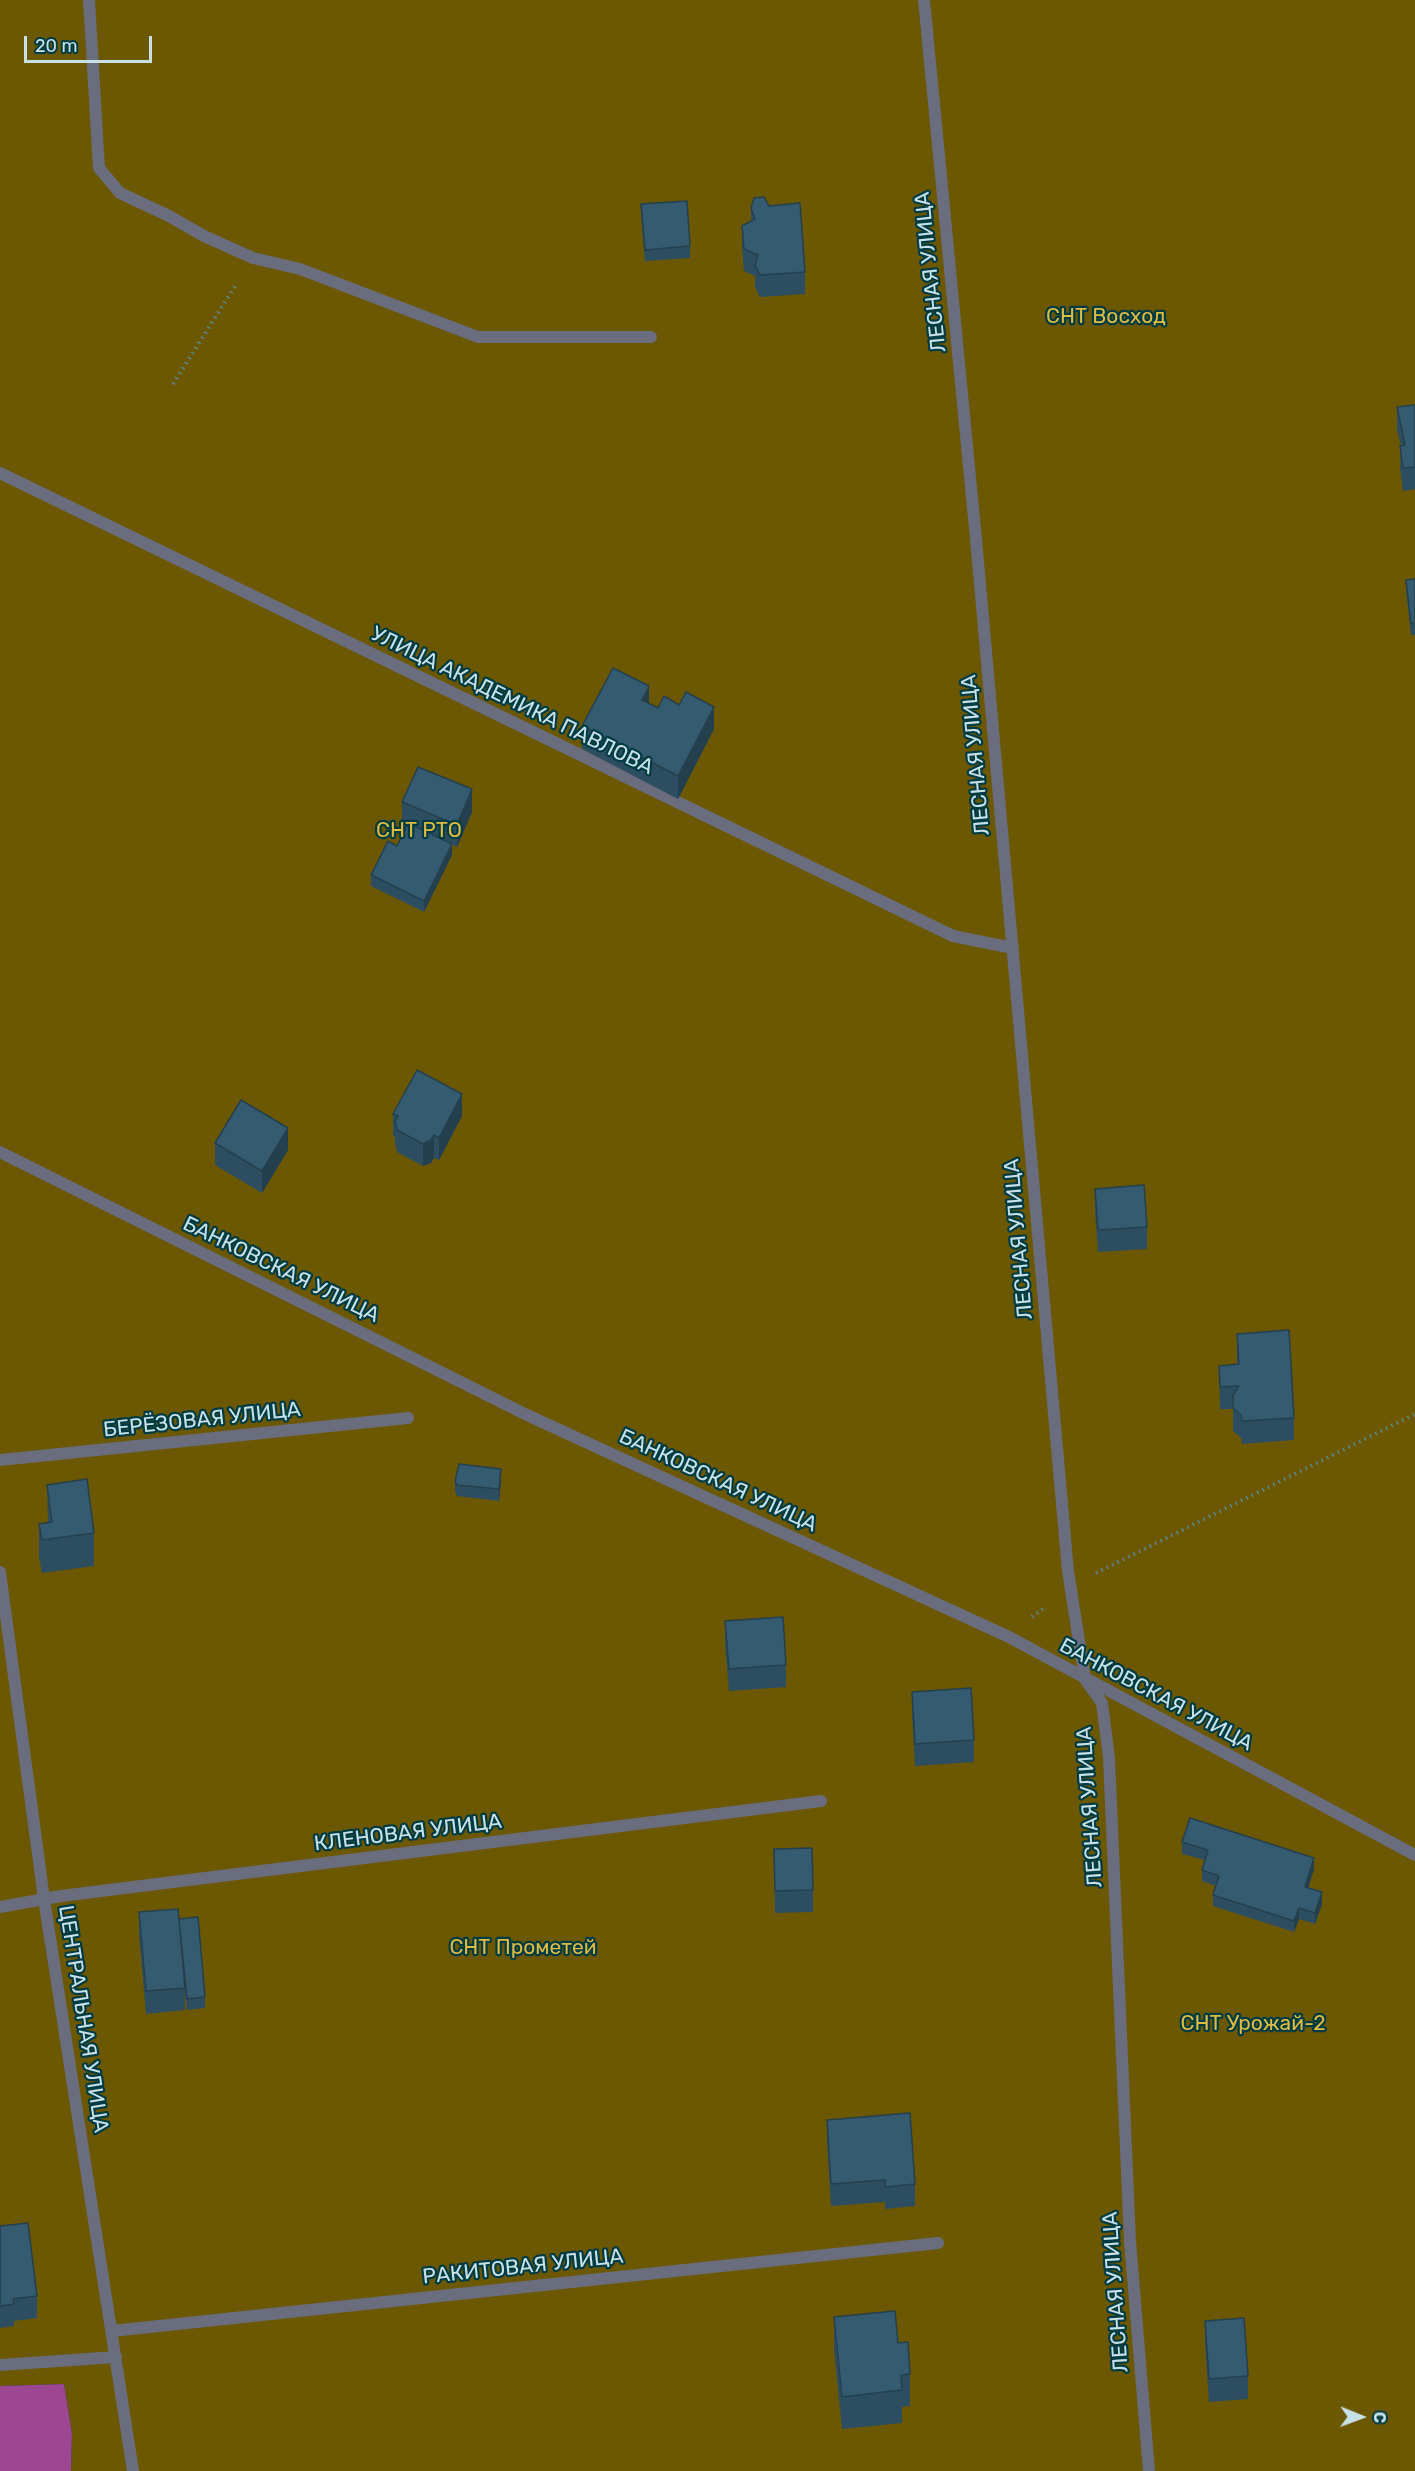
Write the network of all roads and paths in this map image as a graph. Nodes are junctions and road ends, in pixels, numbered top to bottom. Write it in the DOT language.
graph roads {
  1 [pos="89,0"];
  2 [pos="924,0"];
  3 [pos="253,258"];
  4 [pos="651,337"];
  5 [pos="173,384"];
  6 [pos="0,473"];
  7 [pos="1013,948"];
  8 [pos="0,1152"];
  9 [pos="1415,1414"];
  10 [pos="408,1418"];
  11 [pos="0,1460"];
  12 [pos="0,1572"];
  13 [pos="1070,1586"];
  14 [pos="1009,1637"];
  15 [pos="1085,1679"];
  16 [pos="821,1801"];
  17 [pos="1415,1855"];
  18 [pos="44,1899"];
  19 [pos="0,1907"];
  20 [pos="938,2243"];
  21 [pos="112,2331"];
  22 [pos="116,2357"];
  23 [pos="0,2365"];
  24 [pos="133,2471"];
  25 [pos="1149,2471"];
  1 -- 3 [label="street"];
  2 -- 7 [label="street, ЛЕСНАЯ УЛИЦА"];
  3 -- 4 [label="street"];
  3 -- 5 [label="path"];
  6 -- 7 [label="street, УЛИЦА АКАДЕМИКА ПАВЛОВА"];
  7 -- 13 [label="street, ЛЕСНАЯ УЛИЦА"];
  8 -- 14 [label="street, БАНКОВСКАЯ УЛИЦА"];
  9 -- 13 [label="path"];
  10 -- 11 [label="street, БЕРЁЗОВАЯ УЛИЦА"];
  12 -- 18 [label="street, ЦЕНТРАЛЬНАЯ УЛИЦА"];
  13 -- 14 [label="path"];
  13 -- 15 [label="street, ЛЕСНАЯ УЛИЦА"];
  14 -- 15 [label="street, БАНКОВСКАЯ УЛИЦА"];
  15 -- 17 [label="street, БАНКОВСКАЯ УЛИЦА"];
  15 -- 25 [label="street, ЛЕСНАЯ УЛИЦА"];
  16 -- 18 [label="street, КЛЕНОВАЯ УЛИЦА"];
  18 -- 19 [label="street, КЛЕНОВАЯ УЛИЦА"];
  18 -- 21 [label="street, ЦЕНТРАЛЬНАЯ УЛИЦА"];
  20 -- 21 [label="street, РАКИТОВАЯ УЛИЦА"];
  21 -- 22 [label="street, ЦЕНТРАЛЬНАЯ УЛИЦА"];
  22 -- 23 [label="street"];
  22 -- 24 [label="street, ЦЕНТРАЛЬНАЯ УЛИЦА"];
}
